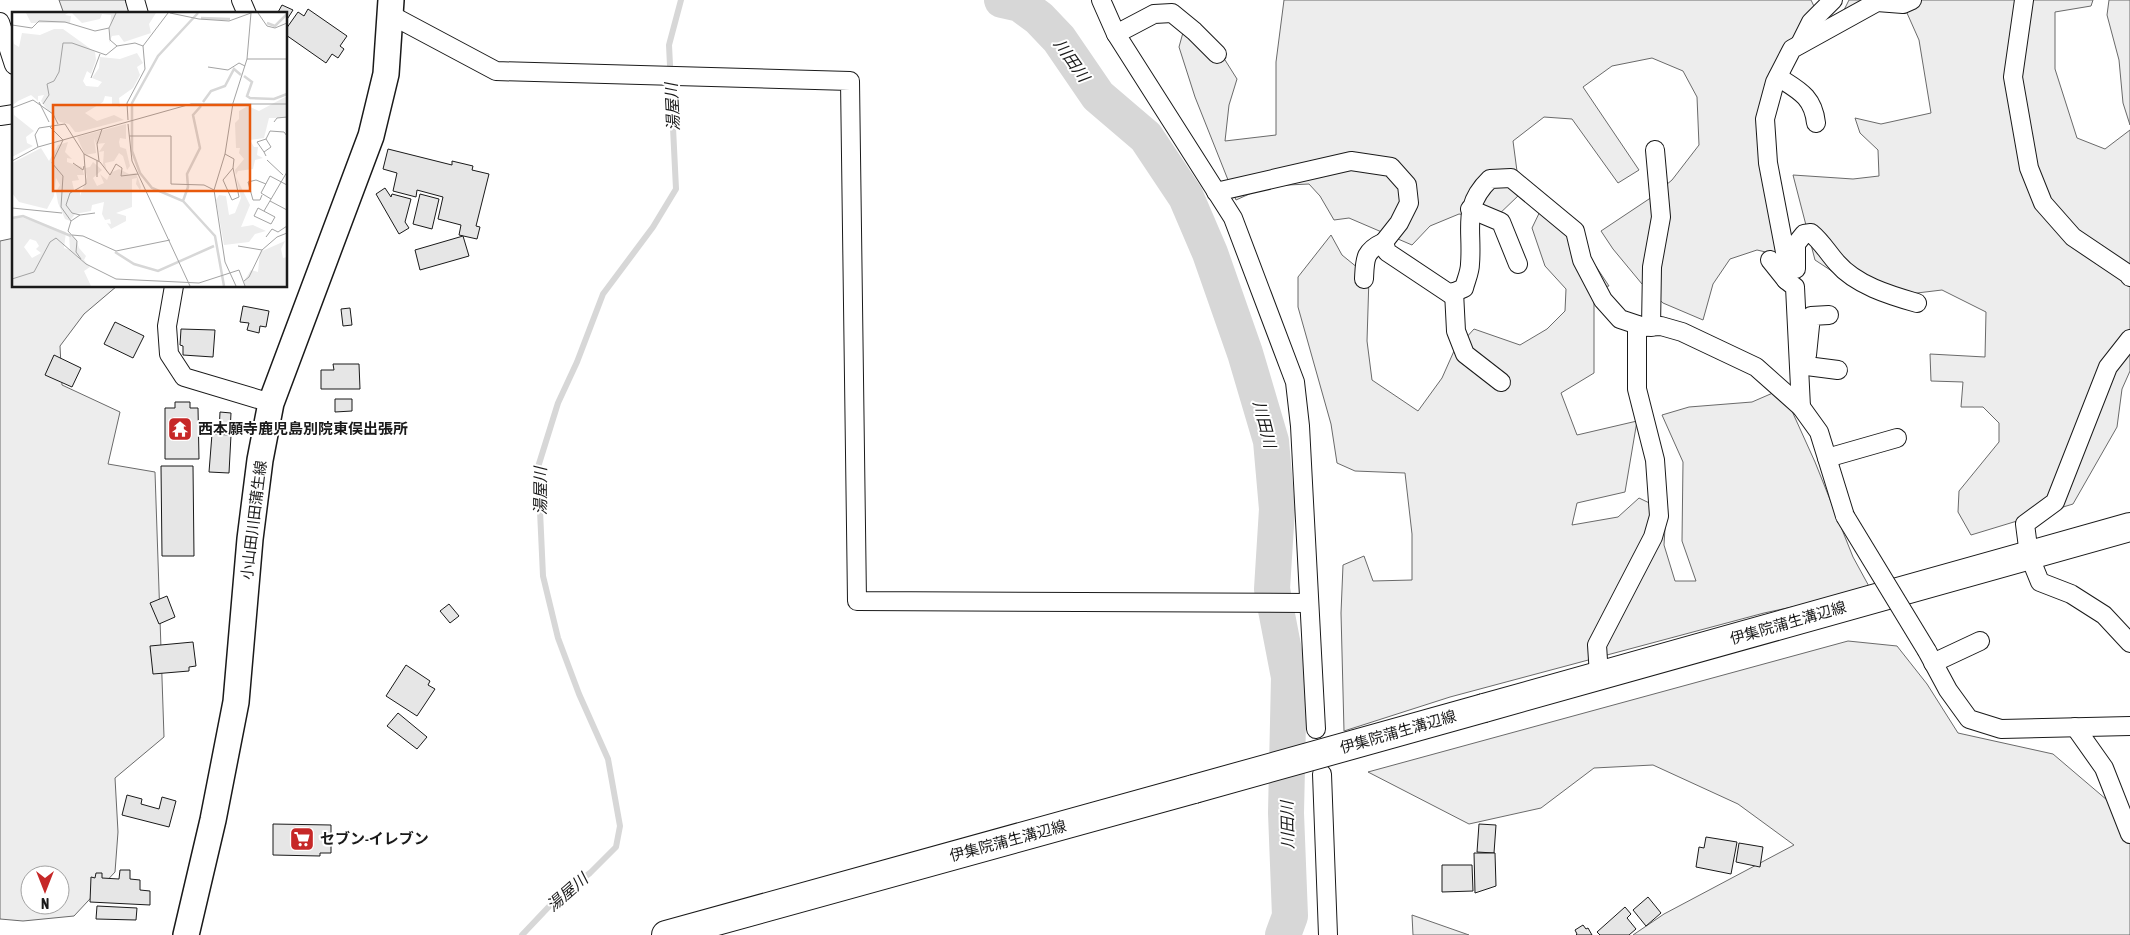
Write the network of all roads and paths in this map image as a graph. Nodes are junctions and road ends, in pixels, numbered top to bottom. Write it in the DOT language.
graph roads {
  1 [pos="135,0"];
  2 [pos="241,0"];
  3 [pos="1101,0"];
  4 [pos="1833,0"];
  5 [pos="1912,0"];
  6 [pos="2024,0"];
  7 [pos="391,8"];
  8 [pos="139,12"];
  9 [pos="246,12"];
  10 [pos="0,22"];
  11 [pos="1116,34"];
  12 [pos="1800,44"];
  13 [pos="1217,54"];
  14 [pos="12,58"];
  15 [pos="1778,76"];
  16 [pos="1816,123"];
  17 [pos="1655,150"];
  18 [pos="1216,192"];
  19 [pos="1470,209"];
  20 [pos="1384,242"];
  21 [pos="1770,260"];
  22 [pos="1518,264"];
  23 [pos="2130,277"];
  24 [pos="1364,279"];
  25 [pos="1790,284"];
  26 [pos="174,288"];
  27 [pos="1454,292"];
  28 [pos="1917,303"];
  29 [pos="1829,315"];
  30 [pos="1644,326"];
  31 [pos="2130,339"];
  32 [pos="1802,365"];
  33 [pos="1838,370"];
  34 [pos="1501,382"];
  35 [pos="271,403"];
  36 [pos="1801,407"];
  37 [pos="1897,438"];
  38 [pos="1827,458"];
  39 [pos="2130,527"];
  40 [pos="2028,556"];
  41 [pos="1308,603"];
  42 [pos="1980,641"];
  43 [pos="2130,643"];
  44 [pos="1930,657"];
  45 [pos="1599,675"];
  46 [pos="2130,726"];
  47 [pos="2075,727"];
  48 [pos="1316,729"];
  49 [pos="1322,774"];
  50 [pos="2130,834"];
  51 [pos="186,935"];
  52 [pos="666,935"];
  53 [pos="1328,935"];
  1 -- 8 [label="street"];
  2 -- 9 [label="street"];
  3 -- 11 [label="street"];
  4 -- 12 [label="street"];
  5 -- 12 [label="street"];
  6 -- 23 [label="street"];
  7 -- 35 [label="main road, 小山田川田蒲生線"];
  7 -- 41 [label="street"];
  10 -- 14 [label="street"];
  11 -- 13 [label="street"];
  11 -- 18 [label="street"];
  12 -- 15 [label="street"];
  15 -- 16 [label="street"];
  15 -- 25 [label="street"];
  17 -- 30 [label="street"];
  18 -- 20 [label="street"];
  18 -- 41 [label="street"];
  19 -- 22 [label="street"];
  19 -- 27 [label="street"];
  19 -- 30 [label="street"];
  20 -- 24 [label="street"];
  20 -- 27 [label="street"];
  21 -- 25 [label="street"];
  25 -- 28 [label="street"];
  25 -- 32 [label="street"];
  26 -- 35 [label="street"];
  27 -- 34 [label="street"];
  29 -- 32 [label="street"];
  30 -- 36 [label="street"];
  30 -- 45 [label="street"];
  31 -- 40 [label="street"];
  32 -- 33 [label="street"];
  32 -- 36 [label="street"];
  35 -- 51 [label="main road, 小山田川田蒲生線"];
  36 -- 38 [label="street"];
  37 -- 38 [label="street"];
  38 -- 44 [label="street, bridge"];
  39 -- 40 [label="main road, 伊集院蒲生溝辺線"];
  40 -- 43 [label="street"];
  40 -- 45 [label="main road, 伊集院蒲生溝辺線"];
  41 -- 48 [label="street"];
  42 -- 44 [label="street"];
  44 -- 47 [label="street"];
  45 -- 52 [label="main road, 伊集院蒲生溝辺線, bridge"];
  46 -- 47 [label="street"];
  47 -- 50 [label="street"];
  49 -- 53 [label="street"];
}
